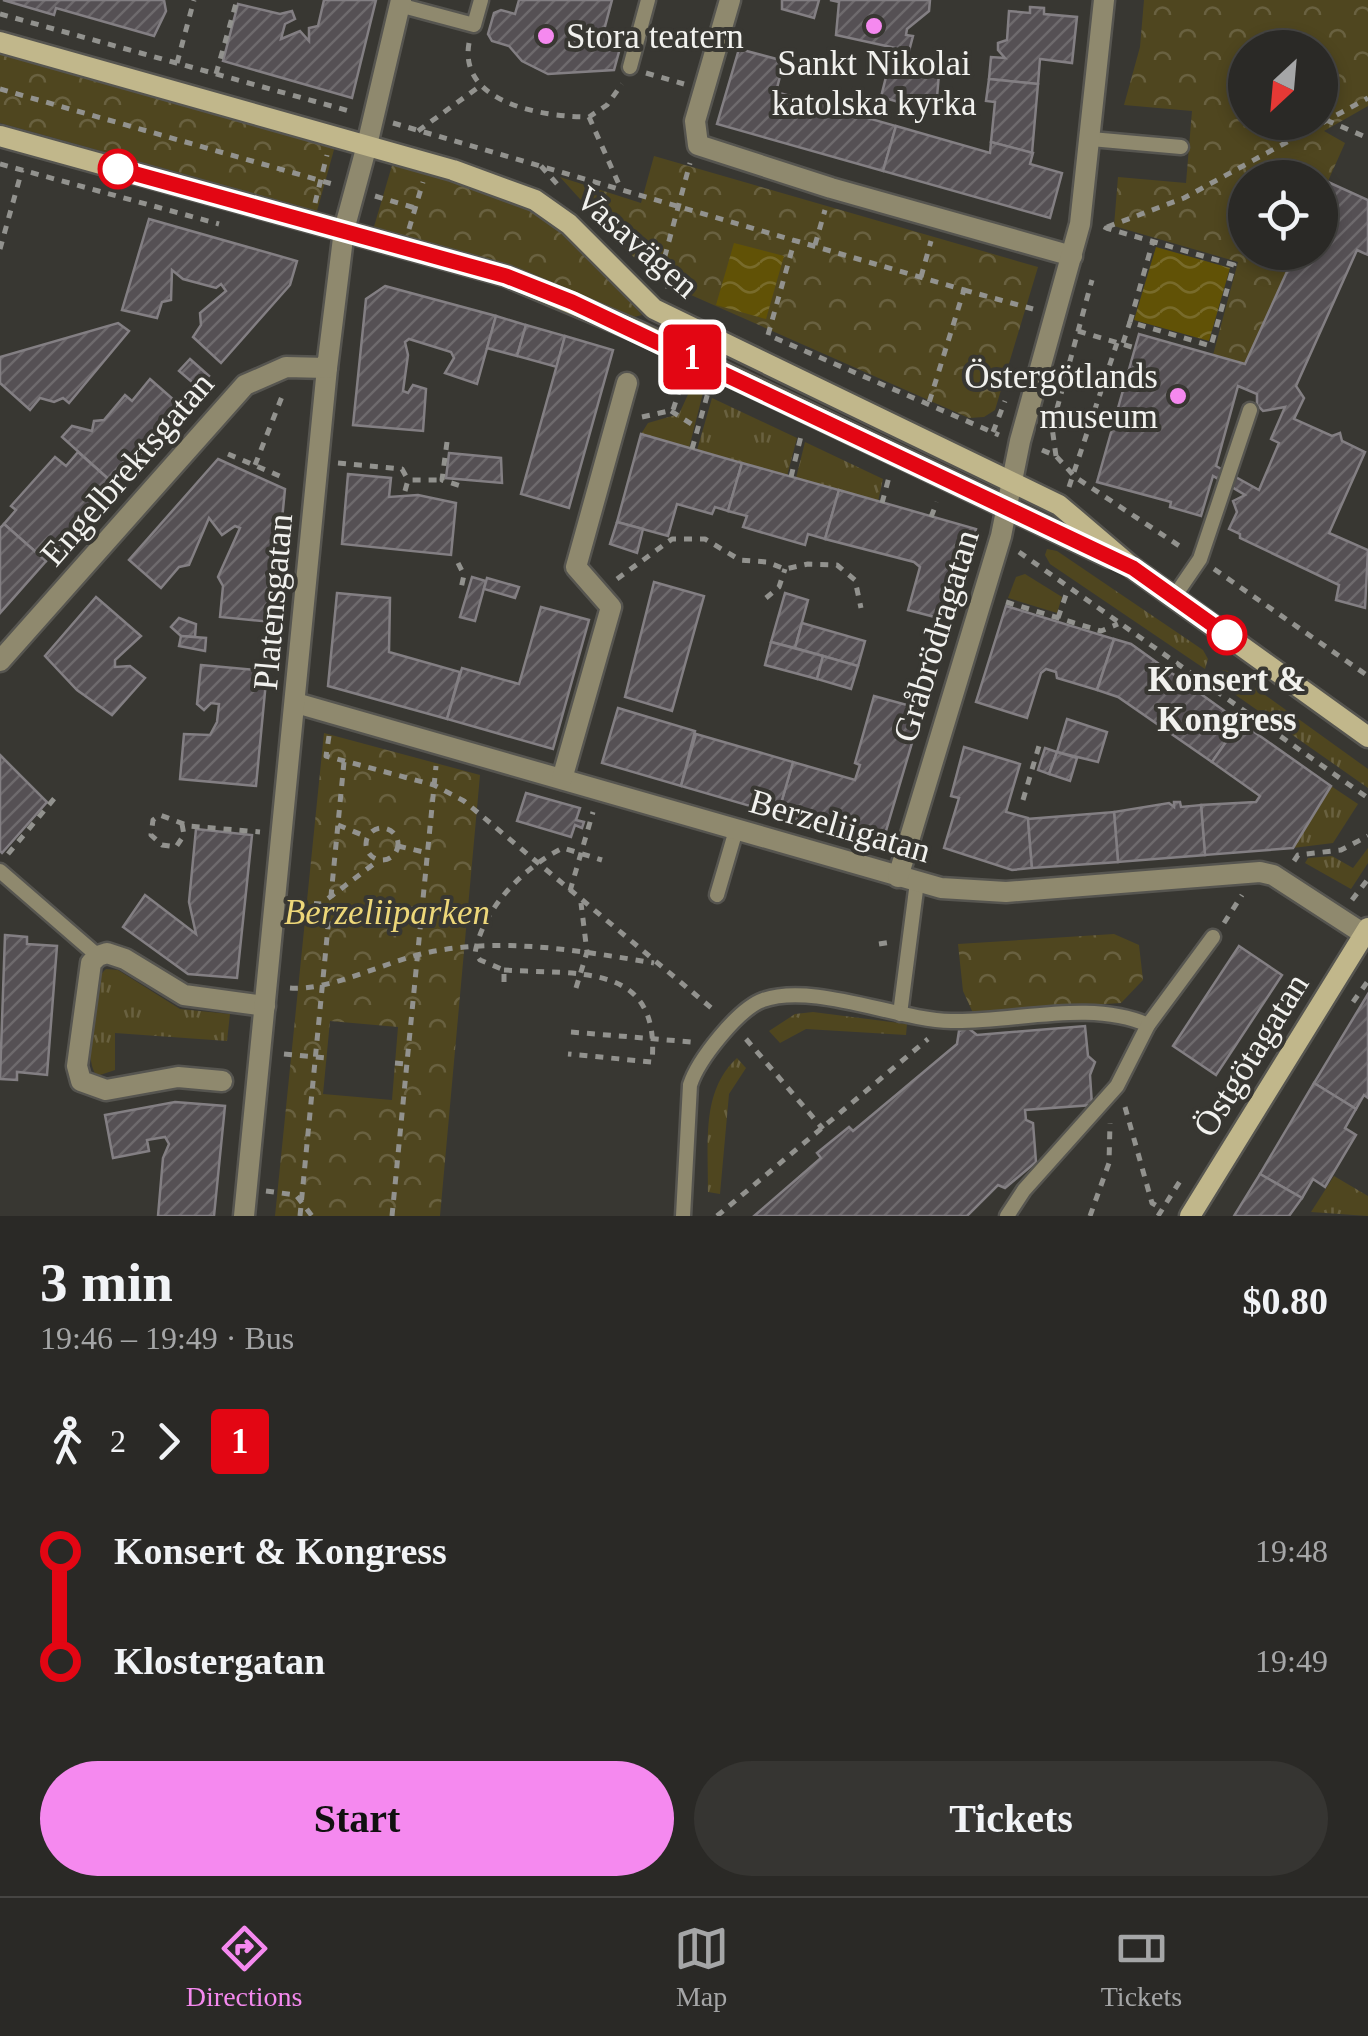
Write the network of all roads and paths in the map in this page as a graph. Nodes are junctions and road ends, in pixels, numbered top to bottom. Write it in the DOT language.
graph roads {
  1 [pos="194,0"];
  2 [pos="237,0"];
  3 [pos="480,0"];
  4 [pos="648,0"];
  5 [pos="730,0"];
  6 [pos="1104,0"];
  7 [pos="400,3"];
  8 [pos="0,14"];
  9 [pos="474,25"];
  10 [pos="0,42"];
  11 [pos="177,64"];
  12 [pos="630,67"];
  13 [pos="216,74"];
  14 [pos="480,86"];
  15 [pos="0,89"];
  16 [pos="704,91"];
  17 [pos="1368,98"];
  18 [pos="340,109"];
  19 [pos="1338,114"];
  20 [pos="589,117"];
  21 [pos="372,118"];
  22 [pos="1338,125"];
  23 [pos="418,130"];
  24 [pos="333,135"];
  25 [pos="0,136"];
  26 [pos="436,136"];
  27 [pos="1368,138"];
  28 [pos="1091,139"];
  29 [pos="1290,140"];
  30 [pos="696,141"];
  31 [pos="367,145"];
  32 [pos="1181,147"];
  33 [pos="428,163"];
  34 [pos="0,164"];
  35 [pos="22,170"];
  36 [pos="321,180"];
  37 [pos="831,188"];
  38 [pos="620,189"];
  39 [pos="355,190"];
  40 [pos="677,205"];
  41 [pos="415,208"];
  42 [pos="938,218"];
  43 [pos="310,222"];
  44 [pos="1080,224"];
  45 [pos="234,228"];
  46 [pos="1106,228"];
  47 [pos="344,230"];
  48 [pos="794,239"];
  49 [pos="1153,242"];
  50 [pos="815,245"];
  51 [pos="1101,245"];
  52 [pos="404,248"];
  53 [pos="0,249"];
  54 [pos="1072,256"];
  55 [pos="1096,262"];
  56 [pos="921,276"];
  57 [pos="964,290"];
  58 [pos="679,296"];
  59 [pos="1056,315"];
  60 [pos="1130,322"];
  61 [pos="752,328"];
  62 [pos="1078,331"];
  63 [pos="768,336"];
  64 [pos="1120,344"];
  65 [pos="1134,348"];
  66 [pos="286,367"];
  67 [pos="327,368"];
  68 [pos="627,384"];
  69 [pos="711,384"];
  70 [pos="725,391"];
  71 [pos="1002,404"];
  72 [pos="928,406"];
  73 [pos="1250,410"];
  74 [pos="670,411"];
  75 [pos="617,422"];
  76 [pos="698,428"];
  77 [pos="803,430"];
  78 [pos="993,433"];
  79 [pos="1020,441"];
  80 [pos="447,442"];
  81 [pos="692,448"];
  82 [pos="228,454"];
  83 [pos="1056,456"];
  84 [pos="319,461"];
  85 [pos="255,465"];
  86 [pos="282,477"];
  87 [pos="791,477"];
  88 [pos="1075,477"];
  89 [pos="408,480"];
  90 [pos="442,480"];
  91 [pos="906,480"];
  92 [pos="1012,480"];
  93 [pos="461,486"];
  94 [pos="405,490"];
  95 [pos="882,503"];
  96 [pos="952,503"];
  97 [pos="1007,506"];
  98 [pos="930,517"];
  99 [pos="1001,536"];
  100 [pos="1200,560"];
  101 [pos="458,563"];
  102 [pos="1133,568"];
  103 [pos="785,570"];
  104 [pos="1068,589"];
  105 [pos="460,593"];
  106 [pos="600,594"];
  107 [pos="983,596"];
  108 [pos="1174,597"];
  109 [pos="766,598"];
  110 [pos="860,608"];
  111 [pos="1058,618"];
  112 [pos="1118,624"];
  113 [pos="0,661"];
  114 [pos="1368,676"];
  115 [pos="296,703"];
  116 [pos="332,713"];
  117 [pos="1368,737"];
  118 [pos="438,744"];
  119 [pos="1039,746"];
  120 [pos="344,762"];
  121 [pos="562,779"];
  122 [pos="434,785"];
  123 [pos="600,790"];
  124 [pos="58,794"];
  125 [pos="1368,798"];
  126 [pos="1022,800"];
  127 [pos="182,824"];
  128 [pos="338,825"];
  129 [pos="736,830"];
  130 [pos="283,834"];
  131 [pos="1368,836"];
  132 [pos="368,837"];
  133 [pos="398,846"];
  134 [pos="428,852"];
  135 [pos="580,853"];
  136 [pos="379,860"];
  137 [pos="602,860"];
  138 [pos="536,861"];
  139 [pos="0,867"];
  140 [pos="1250,873"];
  141 [pos="907,879"];
  142 [pos="1282,880"];
  143 [pos="570,891"];
  144 [pos="716,894"];
  145 [pos="330,899"];
  146 [pos="276,900"];
  147 [pos="580,900"];
  148 [pos="1366,931"];
  149 [pos="1213,937"];
  150 [pos="477,945"];
  151 [pos="587,952"];
  152 [pos="98,956"];
  153 [pos="417,956"];
  154 [pos="658,964"];
  155 [pos="504,970"];
  156 [pos="579,975"];
  157 [pos="504,982"];
  158 [pos="322,988"];
  159 [pos="576,988"];
  160 [pos="266,996"];
  161 [pos="900,1014"];
  162 [pos="949,1021"];
  163 [pos="1148,1025"];
  164 [pos="733,1026"];
  165 [pos="571,1032"];
  166 [pos="654,1039"];
  167 [pos="672,1041"];
  168 [pos="752,1044"];
  169 [pos="261,1051"];
  170 [pos="568,1054"];
  171 [pos="316,1056"];
  172 [pos="326,1058"];
  173 [pos="395,1063"];
  174 [pos="407,1064"];
  175 [pos="222,1081"];
  176 [pos="1117,1086"];
  177 [pos="1106,1101"];
  178 [pos="823,1129"];
  179 [pos="247,1189"];
  180 [pos="301,1201"];
  181 [pos="1162,1209"];
  182 [pos="244,1216"];
  183 [pos="300,1216"];
  184 [pos="312,1216"];
  185 [pos="392,1216"];
  186 [pos="683,1216"];
  187 [pos="717,1216"];
  188 [pos="1007,1216"];
  189 [pos="1090,1216"];
  190 [pos="1190,1216"];
  1 -- 11 [label="path"];
  2 -- 13 [label="path"];
  3 -- 9 [label="lane"];
  4 -- 12 [label="lane"];
  5 -- 16 [label="street"];
  6 -- 28 [label="street, Gråbrödragatan"];
  7 -- 9 [label="lane"];
  7 -- 21 [label="street, Platensgatan"];
  8 -- 11 [label="path"];
  9 -- 14 [label="path"];
  10 -- 24 [label="main road, Vasavägen"];
  11 -- 13 [label="path"];
  12 -- 16 [label="path"];
  12 -- 20 [label="path"];
  13 -- 18 [label="path"];
  14 -- 20 [label="path"];
  14 -- 23 [label="path"];
  15 -- 36 [label="path"];
  16 -- 30 [label="street"];
  17 -- 19 [label="path"];
  18 -- 21 [label="path"];
  18 -- 24 [label="path"];
  20 -- 38 [label="path"];
  21 -- 23 [label="path"];
  21 -- 31 [label="street, Platensgatan"];
  22 -- 27 [label="path"];
  23 -- 26 [label="path"];
  24 -- 31 [label="main road, Vasavägen"];
  24 -- 36 [label="path"];
  25 -- 43 [label="main road, Vasavägen"];
  26 -- 33 [label="path"];
  26 -- 38 [label="path"];
  28 -- 32 [label="lane"];
  28 -- 44 [label="street, Gråbrödragatan"];
  29 -- 46 [label="path"];
  30 -- 37 [label="street"];
  30 -- 40 [label="path"];
  31 -- 33 [label="main road, Vasavägen"];
  31 -- 39 [label="street, Platensgatan"];
  33 -- 41 [label="path"];
  33 -- 92 [label="main road, Vasavägen"];
  34 -- 35 [label="path"];
  35 -- 45 [label="path"];
  35 -- 53 [label="path"];
  36 -- 39 [label="path"];
  36 -- 43 [label="path"];
  37 -- 42 [label="street"];
  37 -- 50 [label="path"];
  38 -- 40 [label="path"];
  39 -- 41 [label="path"];
  39 -- 47 [label="street, Platensgatan"];
  40 -- 48 [label="path"];
  40 -- 58 [label="path"];
  41 -- 52 [label="path"];
  42 -- 54 [label="street"];
  42 -- 56 [label="path"];
  43 -- 47 [label="main road, Vasavägen"];
  44 -- 46 [label="path"];
  44 -- 54 [label="street, Gråbrödragatan"];
  46 -- 49 [label="path"];
  46 -- 51 [label="path"];
  47 -- 52 [label="main road, Vasavägen"];
  47 -- 67 [label="street, Platensgatan"];
  48 -- 50 [label="path"];
  48 -- 63 [label="path"];
  49 -- 60 [label="path"];
  49 -- 60 [label="path"];
  50 -- 56 [label="path"];
  52 -- 97 [label="main road, Vasavägen"];
  54 -- 59 [label="street, Gråbrödragatan"];
  55 -- 62 [label="path"];
  56 -- 57 [label="path"];
  57 -- 59 [label="path"];
  57 -- 72 [label="path"];
  59 -- 79 [label="street, Gråbrödragatan"];
  60 -- 64 [label="path"];
  61 -- 63 [label="path"];
  62 -- 64 [label="path"];
  62 -- 83 [label="path"];
  63 -- 72 [label="path"];
  64 -- 65 [label="path"];
  64 -- 88 [label="path"];
  66 -- 67 [label="street, Engelbrektsgatan"];
  66 -- 85 [label="path"];
  66 -- 113 [label="street, Engelbrektsgatan"];
  67 -- 84 [label="street, Platensgatan"];
  68 -- 75 [label="street"];
  69 -- 70 [label="path"];
  69 -- 74 [label="path"];
  69 -- 76 [label="path"];
  71 -- 78 [label="path"];
  72 -- 78 [label="path"];
  73 -- 100 [label="lane"];
  74 -- 75 [label="path"];
  74 -- 76 [label="path"];
  75 -- 106 [label="street"];
  76 -- 81 [label="path"];
  77 -- 87 [label="path"];
  78 -- 79 [label="path"];
  79 -- 83 [label="path"];
  79 -- 92 [label="street, Gråbrödragatan"];
  80 -- 90 [label="path"];
  82 -- 85 [label="path"];
  83 -- 88 [label="path"];
  84 -- 89 [label="path"];
  84 -- 115 [label="street, Platensgatan"];
  85 -- 86 [label="path"];
  88 -- 100 [label="path"];
  89 -- 90 [label="path"];
  89 -- 94 [label="path"];
  90 -- 93 [label="path"];
  91 -- 95 [label="path"];
  92 -- 97 [label="street, Gråbrödragatan"];
  92 -- 102 [label="main road, Vasavägen"];
  96 -- 98 [label="path"];
  97 -- 99 [label="street, Gråbrödragatan"];
  97 -- 102 [label="main road, Vasavägen"];
  99 -- 104 [label="path"];
  99 -- 107 [label="street, Gråbrödragatan"];
  100 -- 108 [label="lane"];
  100 -- 114 [label="path"];
  101 -- 105 [label="path"];
  102 -- 108 [label="main road, Vasavägen"];
  103 -- 106 [label="path"];
  103 -- 109 [label="path"];
  103 -- 110 [label="path"];
  104 -- 111 [label="path"];
  104 -- 112 [label="path"];
  106 -- 121 [label="street"];
  107 -- 111 [label="path"];
  107 -- 141 [label="street, Gråbrödragatan"];
  108 -- 117 [label="main road, Vasavägen"];
  111 -- 112 [label="path"];
  112 -- 125 [label="path"];
  115 -- 116 [label="street, Berzeliigatan"];
  115 -- 130 [label="street, Platensgatan"];
  116 -- 118 [label="street, Berzeliigatan"];
  116 -- 120 [label="path"];
  118 -- 121 [label="street, Berzeliigatan"];
  118 -- 122 [label="path"];
  119 -- 126 [label="path"];
  120 -- 122 [label="path"];
  120 -- 128 [label="path"];
  121 -- 123 [label="street, Berzeliigatan"];
  122 -- 134 [label="path"];
  122 -- 138 [label="path"];
  123 -- 129 [label="street, Berzeliigatan"];
  123 -- 135 [label="path"];
  124 -- 139 [label="path"];
  127 -- 127 [label="path"];
  127 -- 130 [label="path"];
  128 -- 132 [label="path"];
  128 -- 145 [label="path"];
  129 -- 141 [label="street, Berzeliigatan"];
  129 -- 144 [label="lane"];
  130 -- 146 [label="street, Platensgatan"];
  131 -- 142 [label="path"];
  132 -- 133 [label="path"];
  132 -- 136 [label="path"];
  133 -- 134 [label="path"];
  133 -- 136 [label="path"];
  134 -- 153 [label="path"];
  135 -- 137 [label="path"];
  135 -- 138 [label="path"];
  135 -- 143 [label="path"];
  136 -- 145 [label="path"];
  138 -- 143 [label="path"];
  138 -- 150 [label="path"];
  139 -- 152 [label="lane"];
  140 -- 141 [label="street, Berzeliigatan"];
  140 -- 142 [label="street, Berzeliigatan"];
  140 -- 149 [label="path"];
  141 -- 161 [label="lane"];
  142 -- 148 [label="street, Berzeliigatan"];
  143 -- 147 [label="path"];
  145 -- 146 [label="path"];
  145 -- 158 [label="path"];
  146 -- 160 [label="street, Platensgatan"];
  147 -- 151 [label="path"];
  147 -- 154 [label="path"];
  148 -- 190 [label="main road, Östgötagatan"];
  149 -- 163 [label="lane"];
  150 -- 151 [label="path"];
  150 -- 153 [label="path"];
  150 -- 155 [label="path"];
  151 -- 154 [label="path"];
  151 -- 156 [label="path"];
  152 -- 160 [label="street"];
  152 -- 175 [label="street"];
  153 -- 158 [label="path"];
  153 -- 174 [label="path"];
  154 -- 164 [label="path"];
  155 -- 156 [label="path"];
  155 -- 157 [label="path"];
  156 -- 159 [label="path"];
  156 -- 166 [label="path"];
  158 -- 160 [label="path"];
  158 -- 171 [label="path"];
  160 -- 169 [label="street, Platensgatan"];
  161 -- 162 [label="lane"];
  161 -- 164 [label="lane"];
  162 -- 163 [label="lane"];
  162 -- 178 [label="path"];
  163 -- 176 [label="lane"];
  164 -- 186 [label="lane"];
  165 -- 166 [label="path"];
  166 -- 167 [label="path"];
  166 -- 170 [label="path"];
  168 -- 178 [label="path"];
  169 -- 171 [label="path"];
  169 -- 179 [label="street, Platensgatan"];
  171 -- 172 [label="path"];
  171 -- 180 [label="path"];
  173 -- 174 [label="path"];
  174 -- 185 [label="path"];
  176 -- 177 [label="lane"];
  176 -- 181 [label="path"];
  177 -- 188 [label="lane"];
  177 -- 189 [label="path"];
  178 -- 187 [label="path"];
  179 -- 180 [label="path"];
  179 -- 182 [label="street, Platensgatan"];
  180 -- 183 [label="path"];
  180 -- 184 [label="path"];
}
